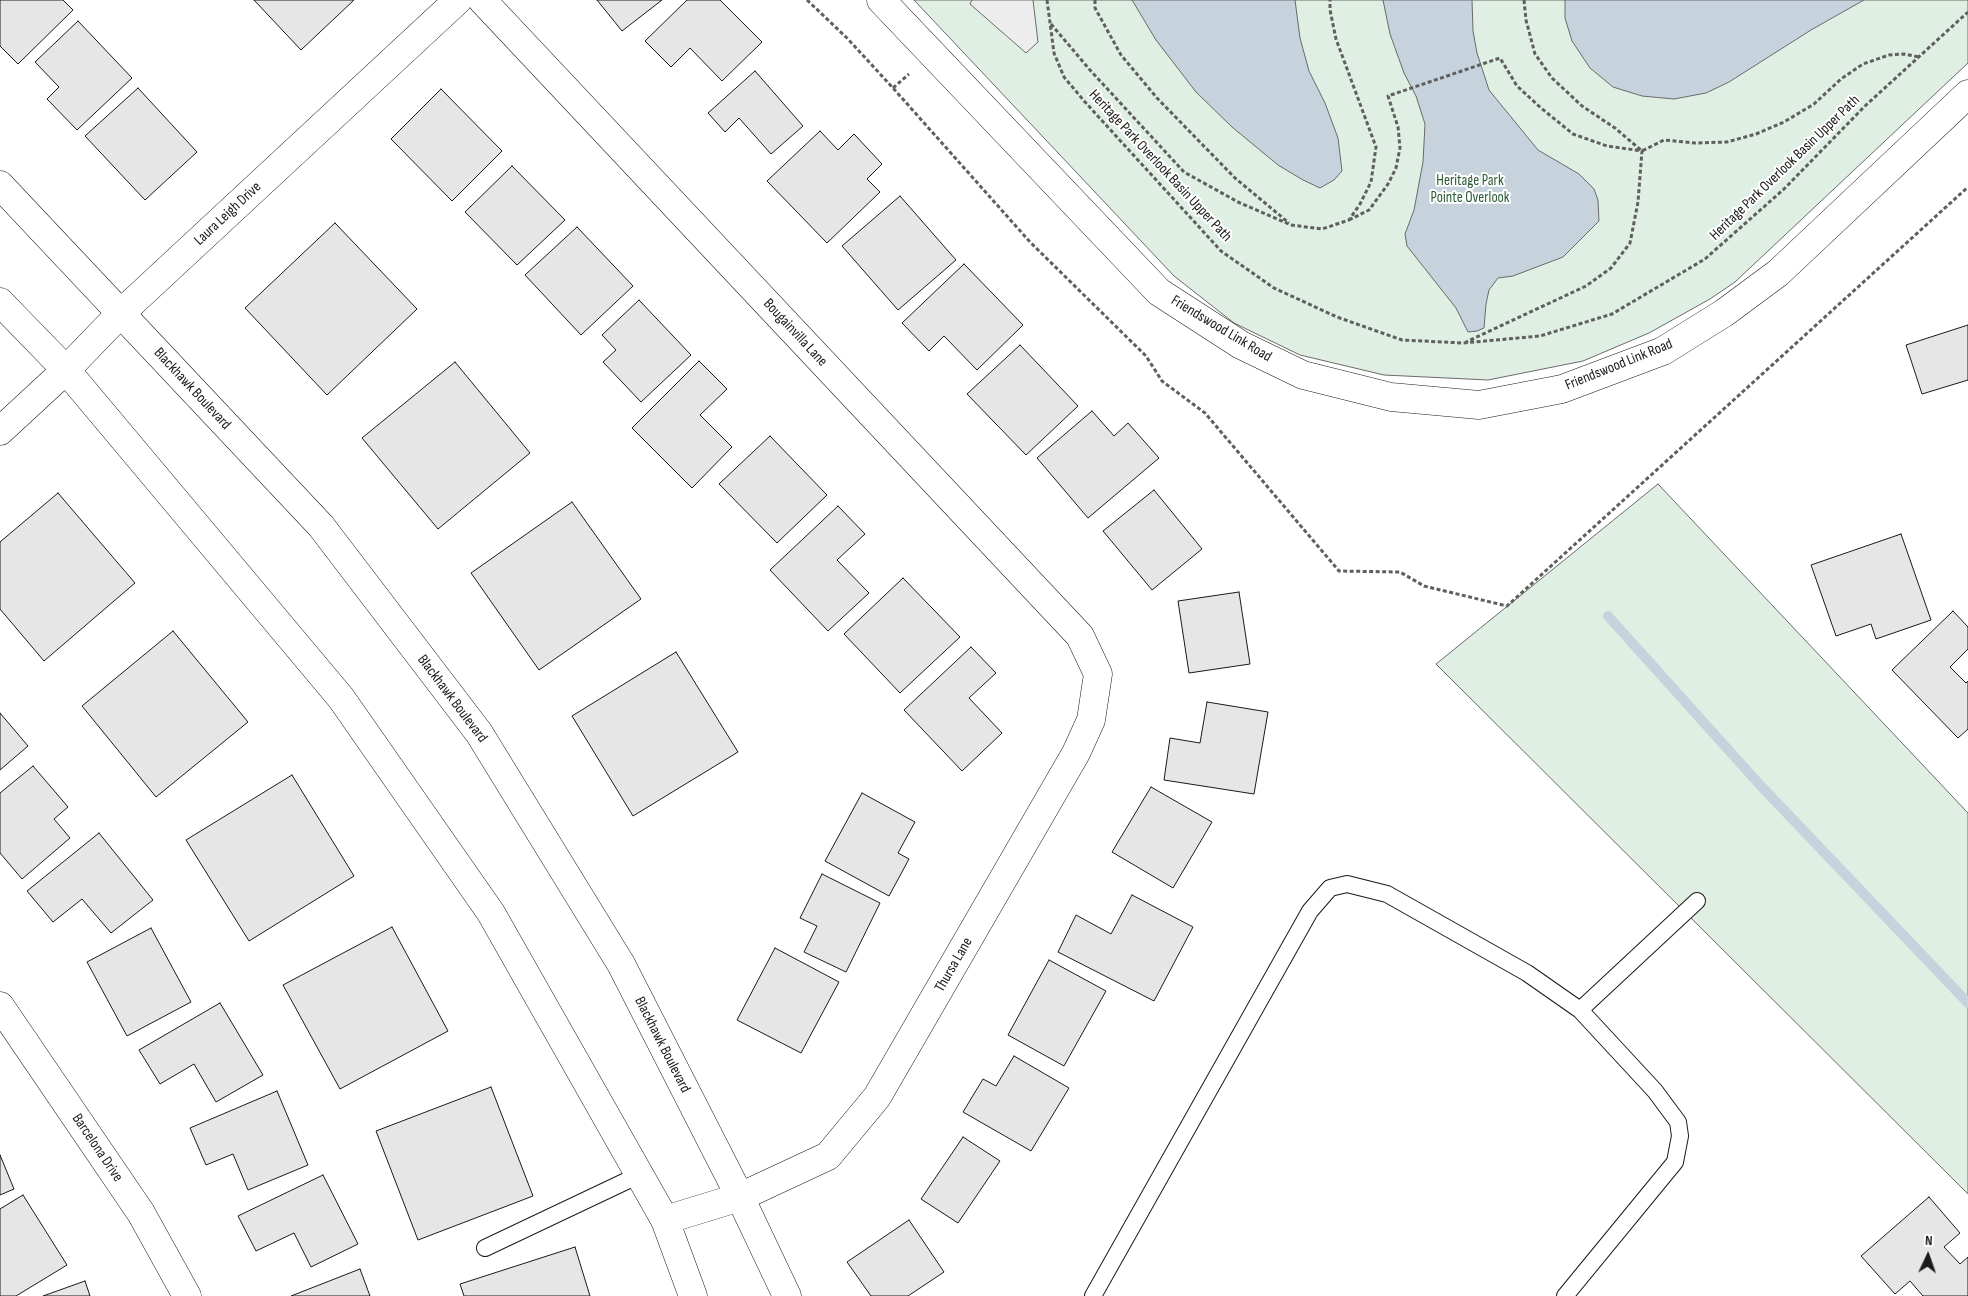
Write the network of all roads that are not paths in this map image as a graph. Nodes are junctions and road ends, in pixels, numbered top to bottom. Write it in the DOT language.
graph roads {
  1 [pos="458,0"];
  2 [pos="482,0"];
  3 [pos="881,0"];
  4 [pos="1968,94"];
  5 [pos="0,184"];
  6 [pos="0,302"];
  7 [pos="122,313"];
  8 [pos="66,370"];
  9 [pos="0,431"];
  10 [pos="1098,674"];
  11 [pos="1697,901"];
  12 [pos="0,1006"];
  13 [pos="1580,1010"];
  14 [pos="639,1175"];
  15 [pos="740,1197"];
  16 [pos="665,1220"];
  17 [pos="484,1248"];
  18 [pos="186,1296"];
  19 [pos="693,1296"];
  20 [pos="787,1296"];
  21 [pos="1093,1296"];
  22 [pos="1565,1296"];
  1 -- 7 [label="street, Laura Leigh Drive"];
  2 -- 10 [label="street, Bougainvilla Lane"];
  3 -- 4 [label="street, Friendswood Link Road"];
  5 -- 7 [label="street, Blackhawk Boulevard"];
  6 -- 8 [label="street"];
  7 -- 8 [label="street, Laura Leigh Drive"];
  7 -- 15 [label="street, Blackhawk Boulevard"];
  8 -- 9 [label="street, Laura Leigh Drive"];
  8 -- 14 [label="street"];
  10 -- 15 [label="street, Thursa Lane"];
  11 -- 13 [label="lane"];
  12 -- 18 [label="street, Barcelona Drive"];
  13 -- 21 [label="lane"];
  13 -- 22 [label="lane"];
  14 -- 16 [label="street"];
  14 -- 17 [label="lane"];
  15 -- 16 [label="street, Thursa Lane"];
  15 -- 20 [label="street, Blackhawk Boulevard"];
  16 -- 19 [label="street"];
}
